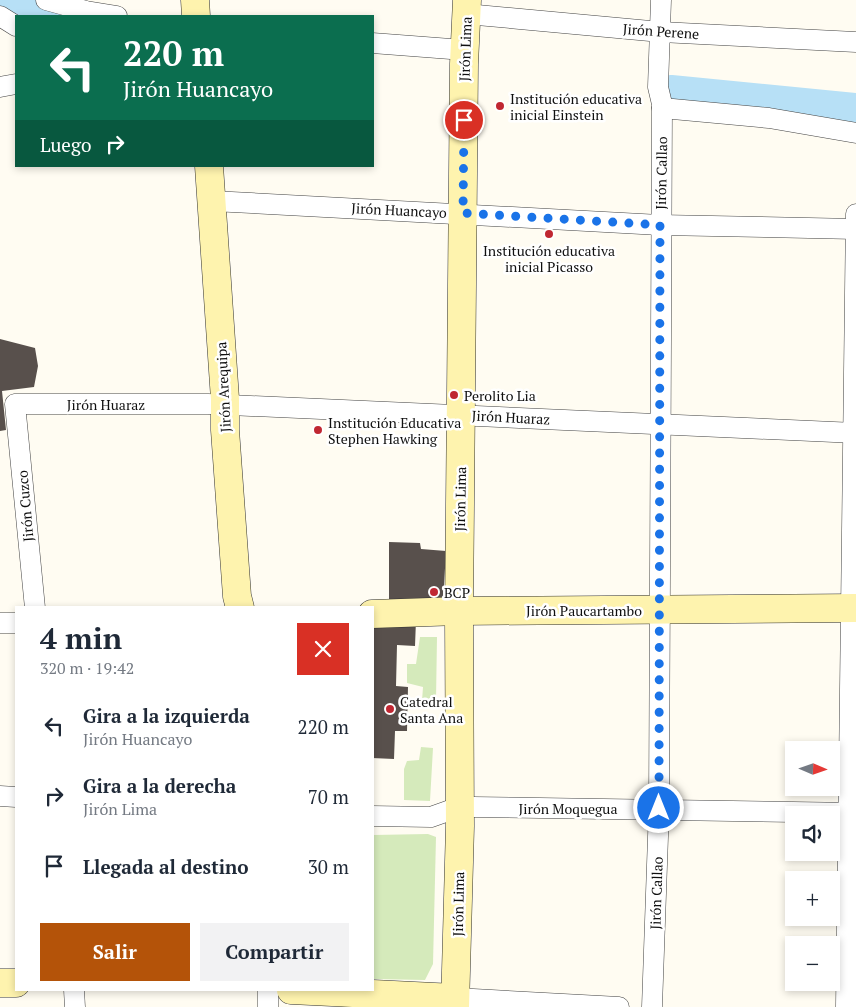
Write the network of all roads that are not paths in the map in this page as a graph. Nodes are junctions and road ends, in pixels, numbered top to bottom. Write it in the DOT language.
graph roads {
  1 [pos="46,0"];
  2 [pos="195,0"];
  3 [pos="661,0"];
  4 [pos="467,7"];
  5 [pos="109,15"];
  6 [pos="196,15"];
  7 [pos="0,16"];
  8 [pos="15,25"];
  9 [pos="661,32"];
  10 [pos="856,42"];
  11 [pos="374,43"];
  12 [pos="464,50"];
  13 [pos="15,84"];
  14 [pos="0,87"];
  15 [pos="662,108"];
  16 [pos="856,133"];
  17 [pos="210,167"];
  18 [pos="212,201"];
  19 [pos="463,213"];
  20 [pos="856,214"];
  21 [pos="660,225"];
  22 [pos="856,229"];
  23 [pos="856,297"];
  24 [pos="15,404"];
  25 [pos="225,404"];
  26 [pos="461,415"];
  27 [pos="660,424"];
  28 [pos="855,433"];
  29 [pos="35,606"];
  30 [pos="240,606"];
  31 [pos="854,608"];
  32 [pos="660,610"];
  33 [pos="459,611"];
  34 [pos="374,614"];
  35 [pos="0,623"];
  36 [pos="15,623"];
  37 [pos="0,796"];
  38 [pos="15,797"];
  39 [pos="459,807"];
  40 [pos="659,808"];
  41 [pos="852,813"];
  42 [pos="374,816"];
  43 [pos="0,983"];
  44 [pos="15,984"];
  45 [pos="74,991"];
  46 [pos="268,991"];
  47 [pos="303,991"];
  48 [pos="455,1003"];
  49 [pos="75,1007"];
  50 [pos="268,1007"];
  51 [pos="619,1007"];
  52 [pos="652,1007"];
  53 [pos="846,1007"];
  1 -- 5 [label="street"];
  2 -- 6 [label="street"];
  3 -- 9 [label="street, Jirón Callao"];
  4 -- 9 [label="street, Jirón Perene"];
  4 -- 12 [label="street, Jirón Lima"];
  7 -- 8 [label="street"];
  9 -- 10 [label="street, Jirón Perene"];
  9 -- 15 [label="street, Jirón Callao"];
  11 -- 12 [label="street"];
  12 -- 19 [label="street, Jirón Lima"];
  13 -- 14 [label="street"];
  15 -- 16 [label="street"];
  15 -- 21 [label="street, Jirón Callao"];
  17 -- 18 [label="street, Jirón Arequipa"];
  18 -- 19 [label="street, Jirón Huancayo"];
  18 -- 25 [label="street, Jirón Arequipa"];
  19 -- 21 [label="street, Jirón Huancayo"];
  19 -- 26 [label="street, Jirón Lima"];
  20 -- 22 [label="street"];
  21 -- 22 [label="street, Jirón Huancayo"];
  21 -- 27 [label="street, Jirón Callao"];
  22 -- 23 [label="street"];
  23 -- 28 [label="street"];
  24 -- 25 [label="street, Jirón Huaraz"];
  24 -- 29 [label="street, Jirón Cuzco"];
  25 -- 26 [label="street, Jirón Huaraz"];
  25 -- 30 [label="street, Jirón Arequipa"];
  26 -- 27 [label="street, Jirón Huaraz"];
  26 -- 33 [label="street, Jirón Lima"];
  27 -- 28 [label="street, Jirón Huaraz"];
  27 -- 32 [label="street, Jirón Callao"];
  28 -- 31 [label="street"];
  31 -- 32 [label="street, Jirón Paucartambo"];
  31 -- 41 [label="street"];
  32 -- 33 [label="street, Jirón Paucartambo"];
  32 -- 40 [label="street, Jirón Callao"];
  33 -- 34 [label="street, Jirón Paucartambo"];
  33 -- 39 [label="street, Jirón Lima"];
  35 -- 36 [label="street"];
  37 -- 38 [label="street"];
  39 -- 40 [label="street, Jirón Moquegua"];
  39 -- 42 [label="street, Jirón Moquegua"];
  39 -- 48 [label="street, Jirón Lima"];
  40 -- 41 [label="street, Jirón Moquegua"];
  40 -- 52 [label="street, Jirón Callao"];
  41 -- 53 [label="street"];
  43 -- 44 [label="street"];
  45 -- 49 [label="street"];
  46 -- 50 [label="street"];
  47 -- 48 [label="street"];
  48 -- 51 [label="street"];
}
